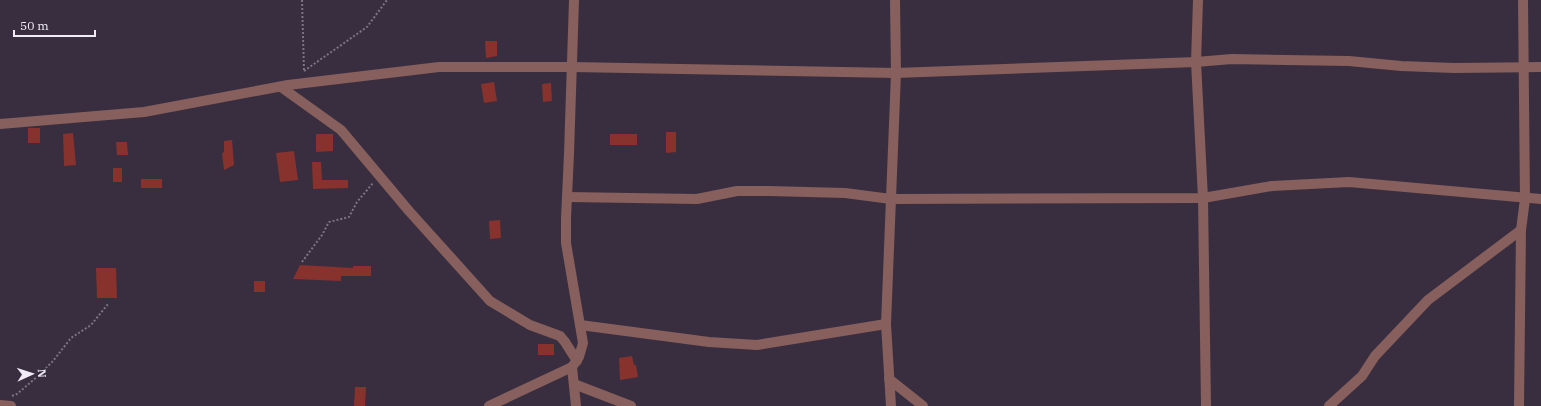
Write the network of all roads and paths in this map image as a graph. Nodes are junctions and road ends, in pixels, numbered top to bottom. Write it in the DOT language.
graph roads {
  1 [pos="302,0"];
  2 [pos="387,0"];
  3 [pos="574,0"];
  4 [pos="895,0"];
  5 [pos="1198,0"];
  6 [pos="1523,0"];
  7 [pos="1196,62"];
  8 [pos="572,67"];
  9 [pos="1523,68"];
  10 [pos="1541,68"];
  11 [pos="304,71"];
  12 [pos="896,73"];
  13 [pos="292,85"];
  14 [pos="281,87"];
  15 [pos="0,124"];
  16 [pos="379,176"];
  17 [pos="567,197"];
  18 [pos="1203,198"];
  19 [pos="892,199"];
  20 [pos="1525,199"];
  21 [pos="1541,199"];
  22 [pos="1521,230"];
  23 [pos="302,262"];
  24 [pos="108,304"];
  25 [pos="886,324"];
  26 [pos="580,325"];
  27 [pos="574,364"];
  28 [pos="889,379"];
  29 [pos="574,384"];
  30 [pos="11,401"];
  31 [pos="0,405"];
  32 [pos="489,406"];
  33 [pos="576,406"];
  34 [pos="631,406"];
  35 [pos="891,406"];
  36 [pos="923,406"];
  37 [pos="1206,406"];
  38 [pos="1329,406"];
  39 [pos="1519,406"];
  1 -- 11 [label="path"];
  2 -- 11 [label="path"];
  3 -- 8 [label="street"];
  4 -- 12 [label="street"];
  5 -- 7 [label="street"];
  6 -- 9 [label="street"];
  7 -- 9 [label="street"];
  7 -- 12 [label="street"];
  7 -- 18 [label="street"];
  8 -- 12 [label="street"];
  8 -- 13 [label="street"];
  8 -- 17 [label="street"];
  9 -- 10 [label="street"];
  9 -- 20 [label="street"];
  11 -- 13 [label="path"];
  12 -- 19 [label="street"];
  13 -- 14 [label="street"];
  14 -- 15 [label="street"];
  14 -- 16 [label="street"];
  16 -- 23 [label="path"];
  16 -- 27 [label="street"];
  17 -- 19 [label="street"];
  17 -- 26 [label="street"];
  18 -- 19 [label="street"];
  18 -- 20 [label="street"];
  18 -- 37 [label="street"];
  19 -- 25 [label="street"];
  20 -- 21 [label="street"];
  20 -- 22 [label="street"];
  22 -- 38 [label="street"];
  22 -- 39 [label="street"];
  24 -- 30 [label="path"];
  25 -- 26 [label="street"];
  25 -- 28 [label="street"];
  26 -- 27 [label="street"];
  27 -- 29 [label="street"];
  27 -- 32 [label="street"];
  28 -- 35 [label="street"];
  28 -- 36 [label="street"];
  29 -- 33 [label="street"];
  29 -- 34 [label="street"];
  30 -- 31 [label="street"];
}
